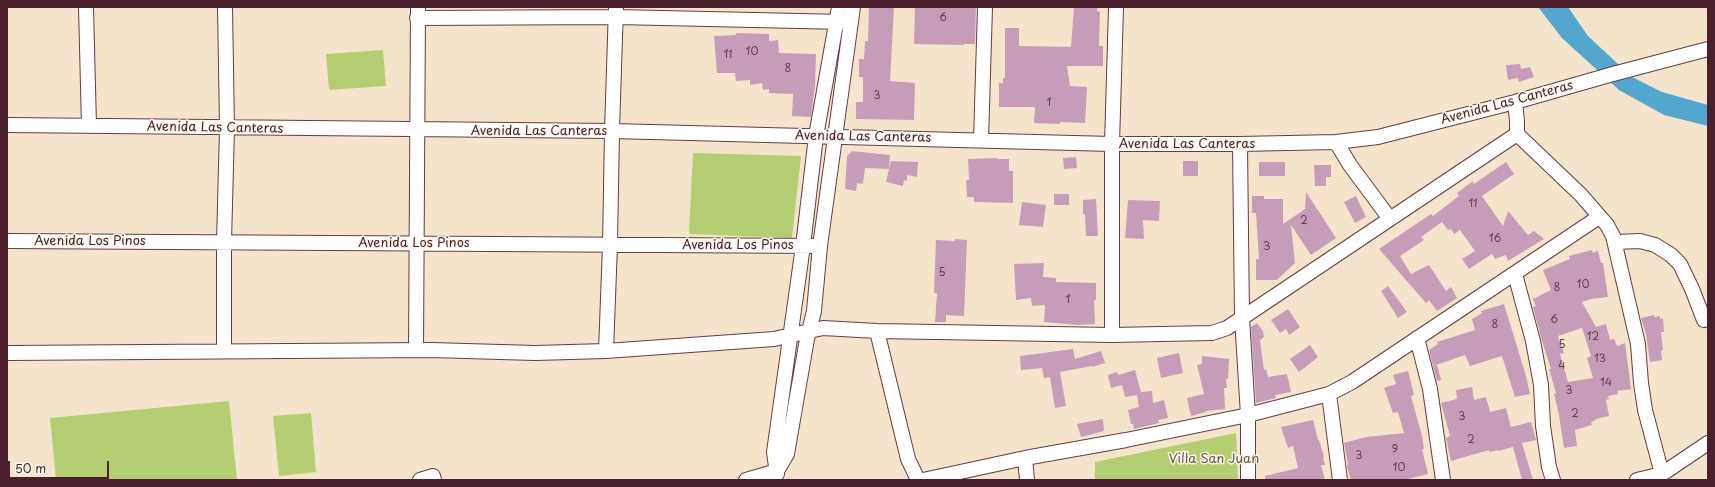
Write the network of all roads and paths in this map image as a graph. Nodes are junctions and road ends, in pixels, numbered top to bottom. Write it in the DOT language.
graph roads {
  1 [pos="86,7"];
  2 [pos="225,7"];
  3 [pos="839,7"];
  4 [pos="853,7"];
  5 [pos="985,7"];
  6 [pos="1116,7"];
  7 [pos="616,12"];
  8 [pos="417,13"];
  9 [pos="836,22"];
  10 [pos="851,22"];
  11 [pos="1708,49"];
  12 [pos="1515,102"];
  13 [pos="7,125"];
  14 [pos="89,126"];
  15 [pos="226,128"];
  16 [pos="416,130"];
  17 [pos="612,131"];
  18 [pos="1517,134"];
  19 [pos="816,136"];
  20 [pos="836,137"];
  21 [pos="981,140"];
  22 [pos="1336,142"];
  23 [pos="1112,144"];
  24 [pos="1240,144"];
  25 [pos="1599,217"];
  26 [pos="1390,219"];
  27 [pos="7,241"];
  28 [pos="224,242"];
  29 [pos="416,242"];
  30 [pos="1615,242"];
  31 [pos="610,245"];
  32 [pos="803,246"];
  33 [pos="820,246"];
  34 [pos="1516,274"];
  35 [pos="1242,318"];
  36 [pos="1704,320"];
  37 [pos="877,331"];
  38 [pos="810,332"];
  39 [pos="1112,335"];
  40 [pos="791,336"];
  41 [pos="1417,338"];
  42 [pos="224,350"];
  43 [pos="416,350"];
  44 [pos="606,351"];
  45 [pos="7,353"];
  46 [pos="1329,394"];
  47 [pos="1248,415"];
  48 [pos="1708,443"];
  49 [pos="1025,458"];
  50 [pos="1662,474"];
  51 [pos="776,475"];
  52 [pos="420,480"];
  53 [pos="434,480"];
  54 [pos="746,480"];
  55 [pos="918,480"];
  56 [pos="923,480"];
  57 [pos="1027,480"];
  58 [pos="1248,480"];
  59 [pos="1340,480"];
  60 [pos="1443,480"];
  61 [pos="1553,480"];
  62 [pos="1637,480"];
  1 -- 14 [label="street"];
  2 -- 15 [label="street"];
  3 -- 9 [label="street"];
  4 -- 10 [label="street"];
  5 -- 21 [label="street"];
  6 -- 23 [label="street"];
  7 -- 8 [label="street"];
  7 -- 9 [label="street"];
  7 -- 17 [label="street"];
  8 -- 16 [label="street"];
  9 -- 10 [label="street"];
  9 -- 19 [label="street"];
  10 -- 20 [label="street"];
  11 -- 12 [label="street, Avenida Las Canteras"];
  12 -- 18 [label="street"];
  12 -- 22 [label="street, Avenida Las Canteras"];
  13 -- 14 [label="street, Avenida Las Canteras"];
  14 -- 15 [label="street, Avenida Las Canteras"];
  15 -- 16 [label="street, Avenida Las Canteras"];
  15 -- 28 [label="street"];
  16 -- 17 [label="street, Avenida Las Canteras"];
  16 -- 29 [label="street"];
  17 -- 19 [label="street, Avenida Las Canteras"];
  17 -- 31 [label="street"];
  18 -- 25 [label="street"];
  18 -- 26 [label="street"];
  19 -- 20 [label="street, Avenida Las Canteras"];
  19 -- 32 [label="street"];
  20 -- 21 [label="street, Avenida Las Canteras"];
  20 -- 33 [label="street"];
  21 -- 23 [label="street, Avenida Las Canteras"];
  22 -- 24 [label="street, Avenida Las Canteras"];
  22 -- 26 [label="street"];
  23 -- 24 [label="street, Avenida Las Canteras"];
  23 -- 39 [label="street"];
  24 -- 35 [label="street"];
  25 -- 30 [label="street"];
  25 -- 34 [label="street"];
  26 -- 35 [label="street"];
  27 -- 28 [label="street, Avenida Los Pinos"];
  28 -- 29 [label="street, Avenida Los Pinos"];
  28 -- 42 [label="street"];
  29 -- 31 [label="street, Avenida Los Pinos"];
  29 -- 43 [label="street"];
  30 -- 36 [label="street"];
  30 -- 50 [label="street"];
  31 -- 32 [label="street, Avenida Los Pinos"];
  31 -- 44 [label="street"];
  32 -- 33 [label="street, Avenida Los Pinos"];
  32 -- 40 [label="street"];
  33 -- 38 [label="street"];
  34 -- 41 [label="street"];
  34 -- 61 [label="street"];
  35 -- 39 [label="street"];
  35 -- 47 [label="street"];
  37 -- 38 [label="street"];
  37 -- 39 [label="street"];
  37 -- 55 [label="street"];
  38 -- 40 [label="street"];
  38 -- 51 [label="street"];
  40 -- 44 [label="street"];
  40 -- 51 [label="street"];
  41 -- 46 [label="street"];
  41 -- 60 [label="street"];
  42 -- 43 [label="street"];
  42 -- 45 [label="street"];
  43 -- 44 [label="street"];
  46 -- 47 [label="street"];
  46 -- 59 [label="street"];
  47 -- 49 [label="street"];
  47 -- 58 [label="street"];
  48 -- 50 [label="street"];
  49 -- 56 [label="street"];
  49 -- 57 [label="street"];
  50 -- 62 [label="street"];
  51 -- 54 [label="street"];
  52 -- 53 [label="street"];
}
